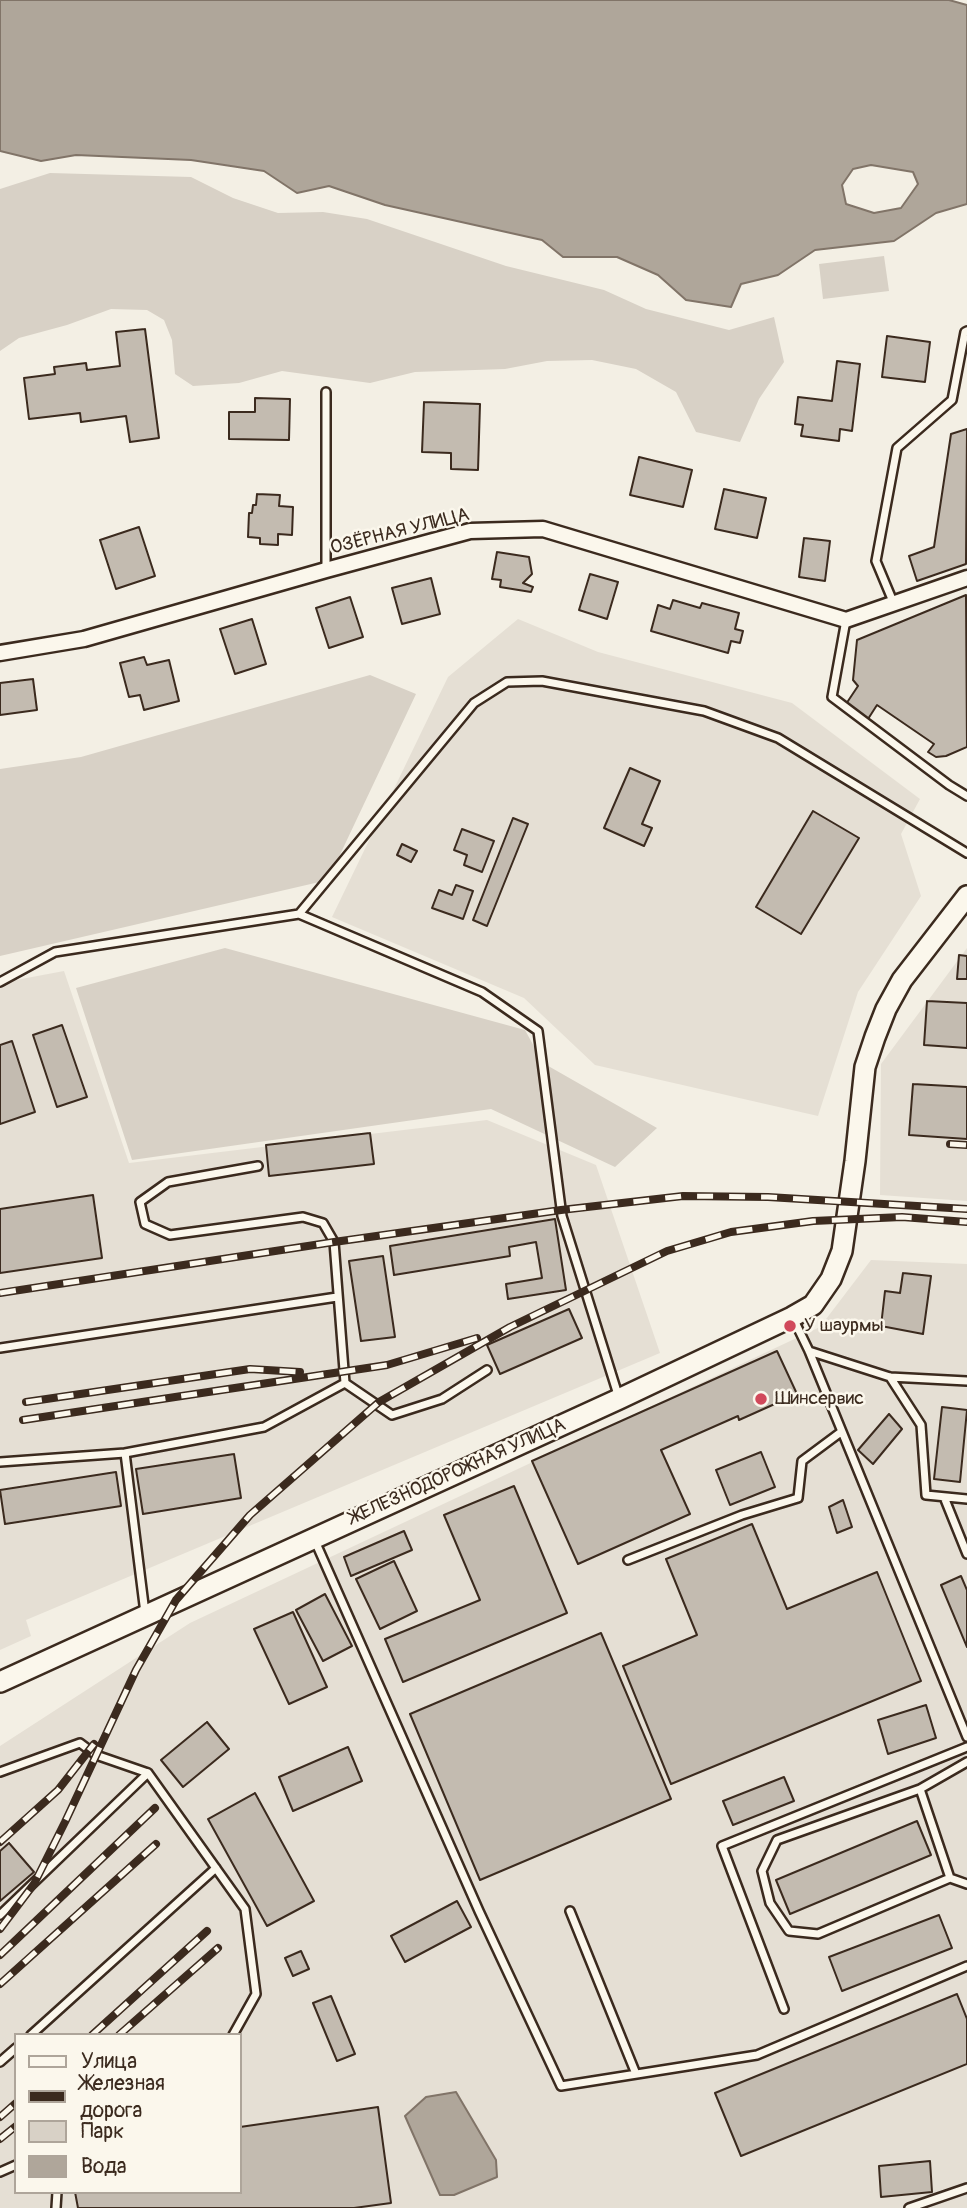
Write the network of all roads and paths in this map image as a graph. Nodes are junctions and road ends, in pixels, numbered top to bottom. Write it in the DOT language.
graph roads {
  1 [pos="967,331"];
  2 [pos="326,391"];
  3 [pos="326,570"];
  4 [pos="967,579"];
  5 [pos="894,604"];
  6 [pos="846,620"];
  7 [pos="0,653"];
  8 [pos="967,796"];
  9 [pos="967,853"];
  10 [pos="967,896"];
  11 [pos="299,914"];
  12 [pos="0,982"];
  13 [pos="258,1166"];
  14 [pos="337,1297"];
  15 [pos="792,1317"];
  16 [pos="0,1348"];
  17 [pos="809,1351"];
  18 [pos="487,1370"];
  19 [pos="890,1377"];
  20 [pos="967,1381"];
  21 [pos="345,1383"];
  22 [pos="619,1399"];
  23 [pos="841,1432"];
  24 [pos="125,1453"];
  25 [pos="0,1462"];
  26 [pos="944,1497"];
  27 [pos="967,1499"];
  28 [pos="313,1537"];
  29 [pos="966,1551"];
  30 [pos="628,1560"];
  31 [pos="145,1614"];
  32 [pos="0,1682"];
  33 [pos="967,1737"];
  34 [pos="967,1747"];
  35 [pos="967,1762"];
  36 [pos="0,1772"];
  37 [pos="148,1773"];
  38 [pos="920,1789"];
  39 [pos="216,1868"];
  40 [pos="950,1878"];
  41 [pos="967,1884"];
  42 [pos="570,1910"];
  43 [pos="0,1915"];
  44 [pos="967,1966"];
  45 [pos="784,2008"];
  46 [pos="33,2033"];
  47 [pos="234,2033"];
  48 [pos="14,2050"];
  49 [pos="0,2062"];
  50 [pos="636,2074"];
  51 [pos="967,2188"];
  52 [pos="909,2208"];
  1 -- 5 [label="lane"];
  2 -- 3 [label="lane"];
  3 -- 6 [label="street, ОЗЁРНАЯ УЛИЦА"];
  3 -- 7 [label="street, ОЗЁРНАЯ УЛИЦА"];
  4 -- 5 [label="street"];
  5 -- 6 [label="street"];
  6 -- 8 [label="lane"];
  9 -- 11 [label="lane"];
  10 -- 15 [label="street, ЖЕЛЕЗНОДОРОЖНАЯ УЛИЦА"];
  11 -- 12 [label="lane"];
  11 -- 22 [label="lane"];
  13 -- 14 [label="lane"];
  14 -- 16 [label="lane"];
  14 -- 21 [label="lane"];
  15 -- 17 [label="lane"];
  15 -- 22 [label="street, ЖЕЛЕЗНОДОРОЖНАЯ УЛИЦА"];
  17 -- 19 [label="lane"];
  17 -- 23 [label="lane"];
  18 -- 21 [label="lane"];
  19 -- 20 [label="lane"];
  19 -- 26 [label="lane"];
  21 -- 24 [label="lane"];
  22 -- 28 [label="street, ЖЕЛЕЗНОДОРОЖНАЯ УЛИЦА"];
  23 -- 30 [label="lane"];
  23 -- 33 [label="lane"];
  24 -- 25 [label="lane"];
  24 -- 31 [label="lane"];
  26 -- 27 [label="lane"];
  26 -- 29 [label="lane"];
  28 -- 31 [label="street, ЖЕЛЕЗНОДОРОЖНАЯ УЛИЦА"];
  28 -- 50 [label="lane"];
  31 -- 32 [label="street, ЖЕЛЕЗНОДОРОЖНАЯ УЛИЦА"];
  34 -- 45 [label="lane"];
  35 -- 38 [label="lane"];
  36 -- 37 [label="lane"];
  37 -- 39 [label="lane"];
  37 -- 43 [label="lane"];
  38 -- 40 [label="lane"];
  38 -- 40 [label="lane"];
  39 -- 46 [label="lane"];
  39 -- 47 [label="lane"];
  40 -- 41 [label="lane"];
  42 -- 50 [label="lane"];
  44 -- 50 [label="lane"];
  48 -- 49 [label="lane"];
  51 -- 52 [label="lane"];
}
